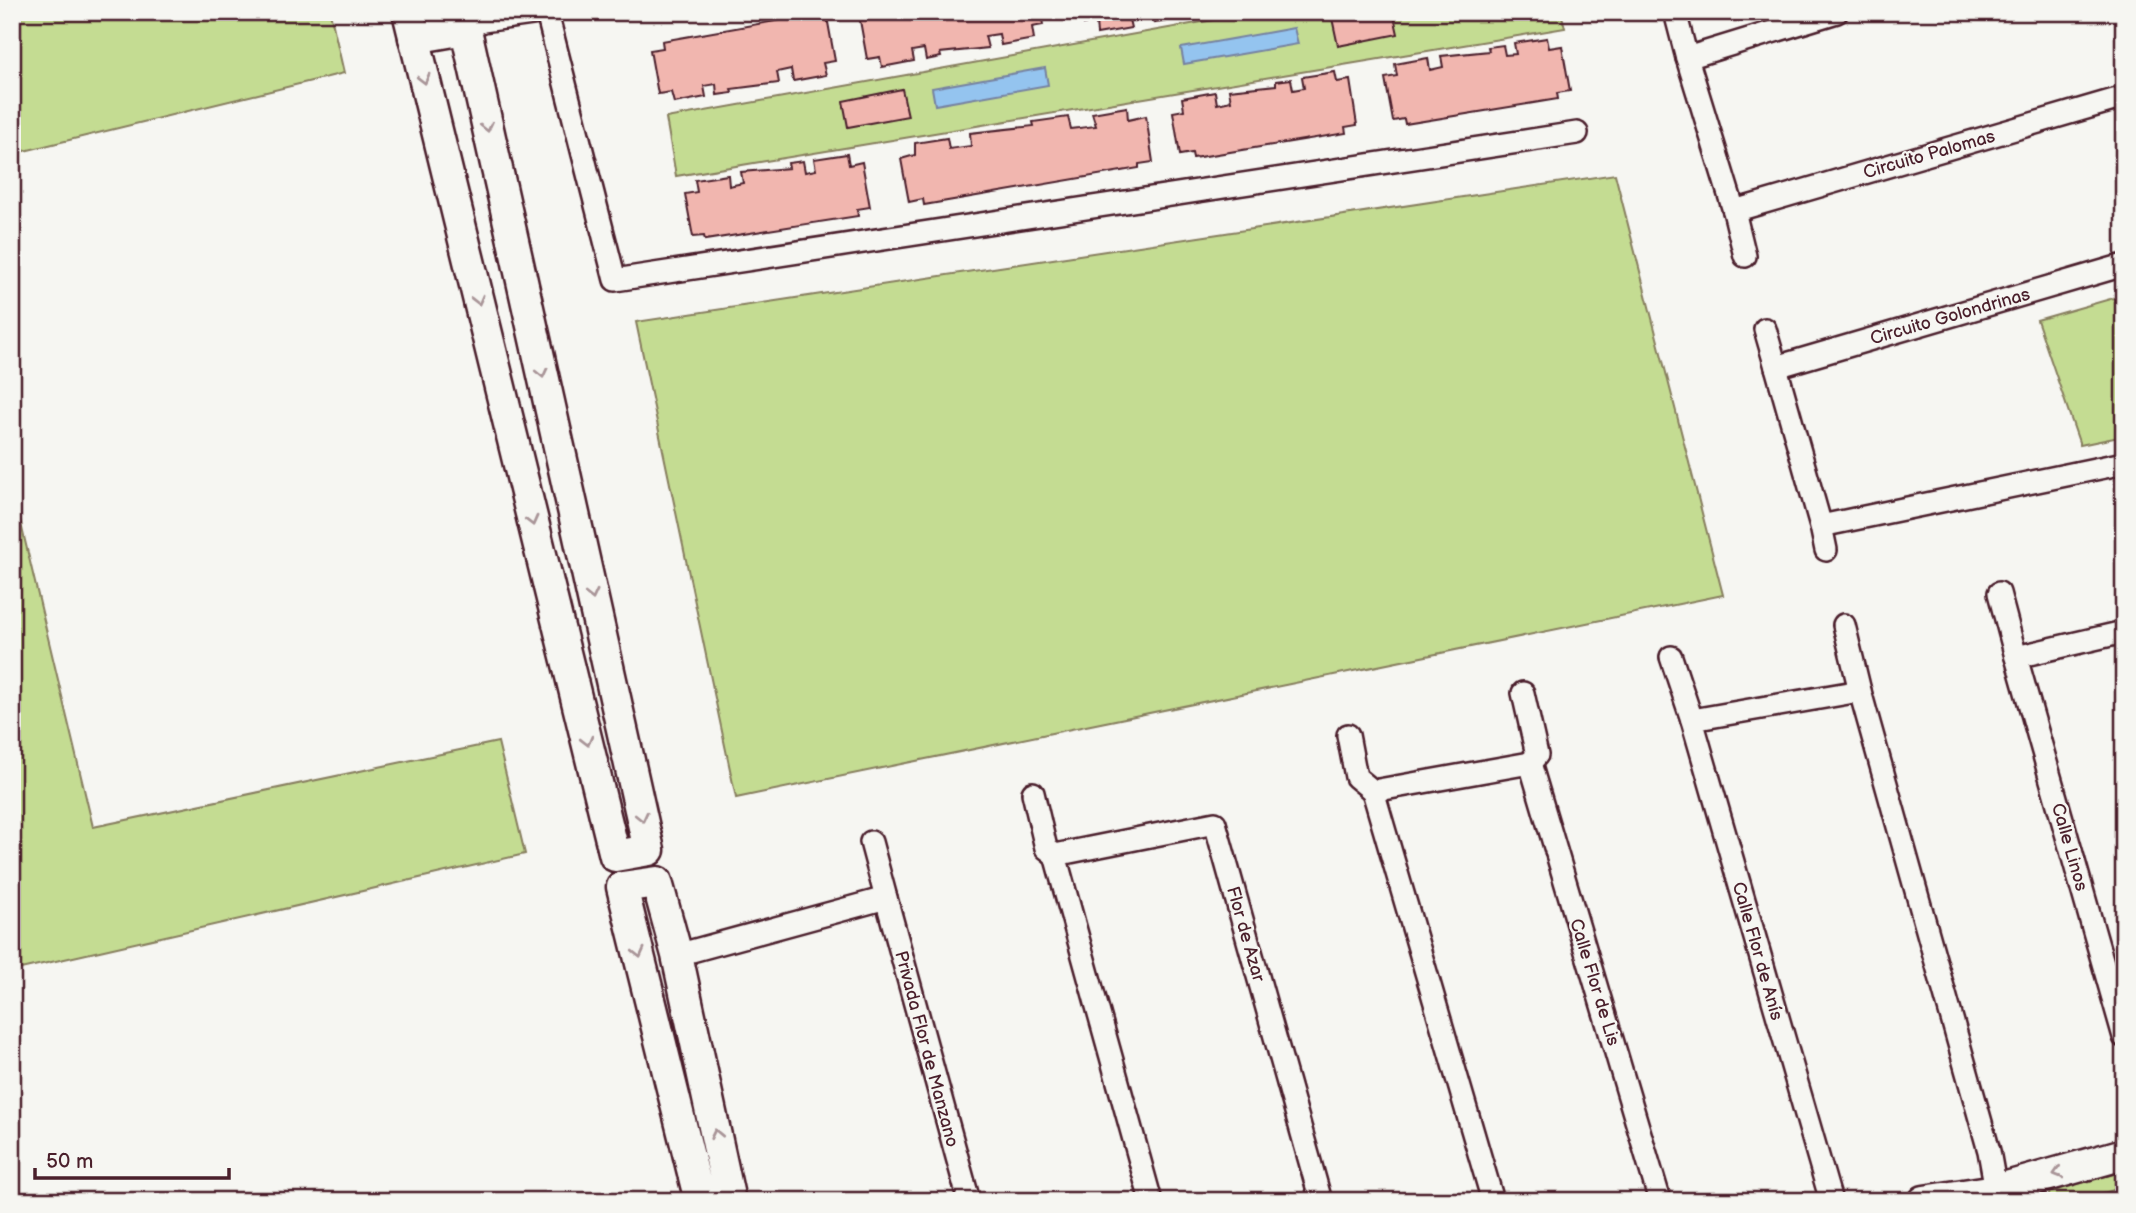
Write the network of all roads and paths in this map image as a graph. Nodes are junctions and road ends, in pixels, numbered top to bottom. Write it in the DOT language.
graph roads {
  1 [pos="548,12"];
  2 [pos="1675,12"];
  3 [pos="1837,12"];
  4 [pos="464,21"];
  5 [pos="411,25"];
  6 [pos="1687,58"];
  7 [pos="2124,97"];
  8 [pos="1577,133"];
  9 [pos="1734,211"];
  10 [pos="1745,256"];
  11 [pos="2124,264"];
  12 [pos="1765,330"];
  13 [pos="1776,367"];
  14 [pos="2124,463"];
  15 [pos="1821,526"];
  16 [pos="1826,550"];
  17 [pos="1999,593"];
  18 [pos="1844,625"];
  19 [pos="2124,632"];
  20 [pos="1671,657"];
  21 [pos="2016,657"];
  22 [pos="1860,691"];
  23 [pos="1523,693"];
  24 [pos="1692,720"];
  25 [pos="1348,735"];
  26 [pos="1530,763"];
  27 [pos="1373,791"];
  28 [pos="1033,793"];
  29 [pos="870,842"];
  30 [pos="1055,855"];
  31 [pos="886,898"];
  32 [pos="677,955"];
  33 [pos="2124,1037"];
  34 [pos="2124,1154"];
  35 [pos="1490,1191"];
  36 [pos="1828,1191"];
  37 [pos="1999,1196"];
  38 [pos="701,1201"];
  39 [pos="730,1201"];
  40 [pos="969,1201"];
  41 [pos="1152,1201"];
  42 [pos="1321,1201"];
  43 [pos="1660,1201"];
  44 [pos="1924,1201"];
  1 -- 4 [label="street"];
  1 -- 8 [label="street"];
  2 -- 6 [label="street"];
  3 -- 6 [label="street"];
  4 -- 5 [label="main road"];
  4 -- 5 [label="main road"];
  6 -- 9 [label="street"];
  7 -- 9 [label="street, Circuito Palomas"];
  9 -- 10 [label="street"];
  11 -- 13 [label="street, Circuito Golondrinas"];
  12 -- 13 [label="street"];
  13 -- 15 [label="street"];
  14 -- 15 [label="street"];
  15 -- 16 [label="street"];
  17 -- 21 [label="street, Calle Linos"];
  18 -- 22 [label="street"];
  19 -- 21 [label="street"];
  20 -- 24 [label="street, Calle Flor de Anís"];
  21 -- 33 [label="street, Calle Linos"];
  22 -- 24 [label="street"];
  22 -- 37 [label="street"];
  23 -- 26 [label="street, Calle Flor de Lis"];
  24 -- 36 [label="street, Calle Flor de Anís"];
  25 -- 27 [label="street"];
  26 -- 27 [label="street"];
  26 -- 43 [label="street, Calle Flor de Lis"];
  27 -- 35 [label="street"];
  28 -- 30 [label="street"];
  29 -- 31 [label="street, Privada Flor de Manzano"];
  30 -- 41 [label="street"];
  30 -- 42 [label="street, Flor de Azar"];
  31 -- 32 [label="street"];
  31 -- 40 [label="street, Privada Flor de Manzano"];
  32 -- 38 [label="main road, one-way"];
  39 -- 32 [label="main road, one-way"];
  34 -- 37 [label="main road, one-way"];
  37 -- 44 [label="main road"];
}
